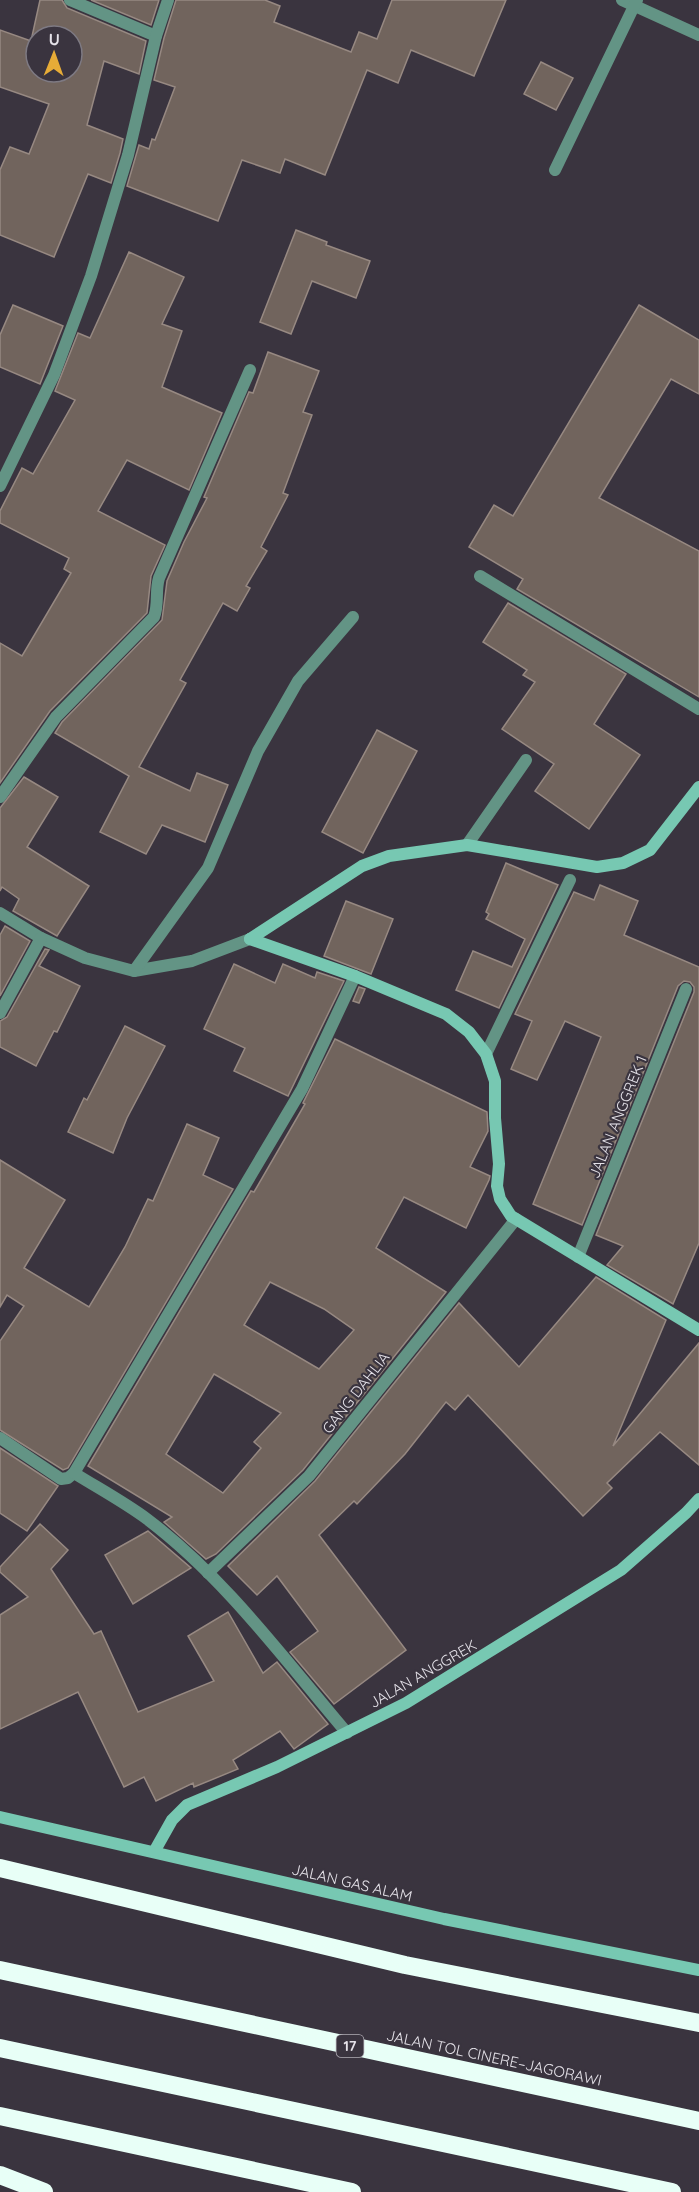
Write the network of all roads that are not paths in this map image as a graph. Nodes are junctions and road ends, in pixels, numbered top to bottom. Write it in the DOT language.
graph roads {
  1 [pos="70,0"];
  2 [pos="168,0"];
  3 [pos="622,0"];
  4 [pos="636,3"];
  5 [pos="699,35"];
  6 [pos="156,36"];
  7 [pos="555,170"];
  8 [pos="250,370"];
  9 [pos="0,486"];
  10 [pos="480,576"];
  11 [pos="353,617"];
  12 [pos="699,709"];
  13 [pos="526,760"];
  14 [pos="699,787"];
  15 [pos="0,797"];
  16 [pos="467,844"];
  17 [pos="570,880"];
  18 [pos="0,913"];
  19 [pos="41,938"];
  20 [pos="250,939"];
  21 [pos="134,971"];
  22 [pos="355,976"];
  23 [pos="686,989"];
  24 [pos="0,1013"];
  25 [pos="486,1054"];
  26 [pos="516,1219"];
  27 [pos="578,1257"];
  28 [pos="699,1330"];
  29 [pos="0,1438"];
  30 [pos="74,1473"];
  31 [pos="699,1499"];
  32 [pos="208,1573"];
  33 [pos="347,1733"];
  34 [pos="0,1817"];
  35 [pos="154,1852"];
  36 [pos="0,1868"];
  37 [pos="0,1970"];
  38 [pos="699,1970"];
  39 [pos="699,2023"];
  40 [pos="0,2048"];
  41 [pos="0,2116"];
  42 [pos="699,2121"];
  43 [pos="0,2175"];
  44 [pos="44,2192"];
  45 [pos="352,2192"];
  46 [pos="672,2192"];
  1 -- 6 [label="street"];
  2 -- 6 [label="street"];
  3 -- 4 [label="street"];
  4 -- 5 [label="street"];
  4 -- 7 [label="street"];
  6 -- 9 [label="street"];
  8 -- 15 [label="street"];
  10 -- 12 [label="street"];
  11 -- 21 [label="street"];
  13 -- 16 [label="street"];
  14 -- 16 [label="street"];
  16 -- 20 [label="street"];
  17 -- 25 [label="street"];
  18 -- 19 [label="street"];
  19 -- 21 [label="street"];
  19 -- 24 [label="street"];
  20 -- 21 [label="street"];
  20 -- 22 [label="street"];
  22 -- 25 [label="street"];
  22 -- 30 [label="street"];
  23 -- 27 [label="street, JALAN ANGGREK 1"];
  25 -- 26 [label="street"];
  26 -- 27 [label="street"];
  26 -- 32 [label="street, GANG DAHLIA"];
  27 -- 28 [label="street"];
  29 -- 30 [label="street"];
  30 -- 32 [label="street"];
  31 -- 33 [label="street, JALAN ANGGREK"];
  32 -- 33 [label="street"];
  33 -- 35 [label="street, JALAN ANGGREK"];
  34 -- 35 [label="street, JALAN GAS ALAM"];
  35 -- 38 [label="street, JALAN GAS ALAM"];
  36 -- 39 [label="highway"];
  37 -- 42 [label="highway, JALAN TOL CINERE–JAGORAWI / 17"];
  40 -- 46 [label="highway"];
  41 -- 45 [label="highway"];
  43 -- 44 [label="highway"];
}
